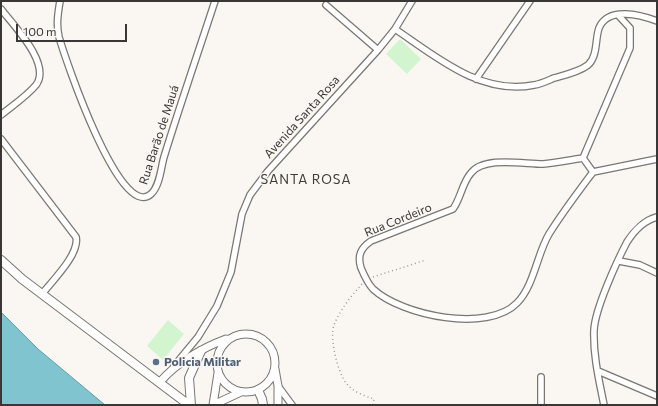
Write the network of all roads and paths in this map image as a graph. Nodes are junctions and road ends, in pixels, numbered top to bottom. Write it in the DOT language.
graph roads {
  1 [pos="60,1"];
  2 [pos="215,1"];
  3 [pos="412,1"];
  4 [pos="530,1"];
  5 [pos="326,5"];
  6 [pos="1,9"];
  7 [pos="618,15"];
  8 [pos="657,21"];
  9 [pos="395,29"];
  10 [pos="378,50"];
  11 [pos="476,79"];
  12 [pos="1,115"];
  13 [pos="1,139"];
  14 [pos="583,158"];
  15 [pos="657,159"];
  16 [pos="593,172"];
  17 [pos="657,217"];
  18 [pos="1,260"];
  19 [pos="426,260"];
  20 [pos="619,261"];
  21 [pos="657,273"];
  22 [pos="366,279"];
  23 [pos="42,294"];
  24 [pos="230,338"];
  25 [pos="201,351"];
  26 [pos="275,369"];
  27 [pos="218,371"];
  28 [pos="598,372"];
  29 [pos="168,373"];
  30 [pos="541,377"];
  31 [pos="160,382"];
  32 [pos="278,386"];
  33 [pos="258,390"];
  34 [pos="241,392"];
  35 [pos="657,396"];
  36 [pos="190,405"];
  37 [pos="213,405"];
  38 [pos="263,405"];
  39 [pos="278,405"];
  40 [pos="292,405"];
  41 [pos="373,405"];
  42 [pos="541,405"];
  43 [pos="604,405"];
  1 -- 2 [label="street, Rua Barão de Mauá"];
  3 -- 9 [label="street, Avenida Santa Rosa"];
  4 -- 11 [label="street"];
  5 -- 10 [label="street"];
  6 -- 12 [label="street"];
  7 -- 8 [label="street"];
  7 -- 11 [label="street"];
  7 -- 14 [label="street"];
  9 -- 10 [label="street, Avenida Santa Rosa"];
  9 -- 11 [label="street"];
  10 -- 29 [label="street, Avenida Santa Rosa"];
  13 -- 23 [label="street"];
  14 -- 16 [label="street"];
  14 -- 22 [label="street, Rua Cordeiro"];
  15 -- 16 [label="street"];
  16 -- 22 [label="street, Rua Cordeiro"];
  17 -- 20 [label="street"];
  18 -- 23 [label="main road"];
  19 -- 22 [label="path"];
  20 -- 21 [label="street"];
  20 -- 28 [label="street"];
  22 -- 41 [label="path"];
  23 -- 31 [label="main road"];
  24 -- 25 [label="street"];
  24 -- 26 [label="street"];
  24 -- 27 [label="street"];
  25 -- 29 [label="street"];
  25 -- 36 [label="main road"];
  26 -- 32 [label="street"];
  26 -- 33 [label="street"];
  27 -- 34 [label="street"];
  27 -- 37 [label="street"];
  28 -- 35 [label="street"];
  28 -- 43 [label="street"];
  29 -- 31 [label="street, Avenida Santa Rosa"];
  30 -- 42 [label="street"];
  31 -- 36 [label="main road"];
  32 -- 39 [label="street"];
  32 -- 40 [label="street"];
  33 -- 34 [label="street"];
  33 -- 38 [label="main road"];
  34 -- 37 [label="street"];
}
